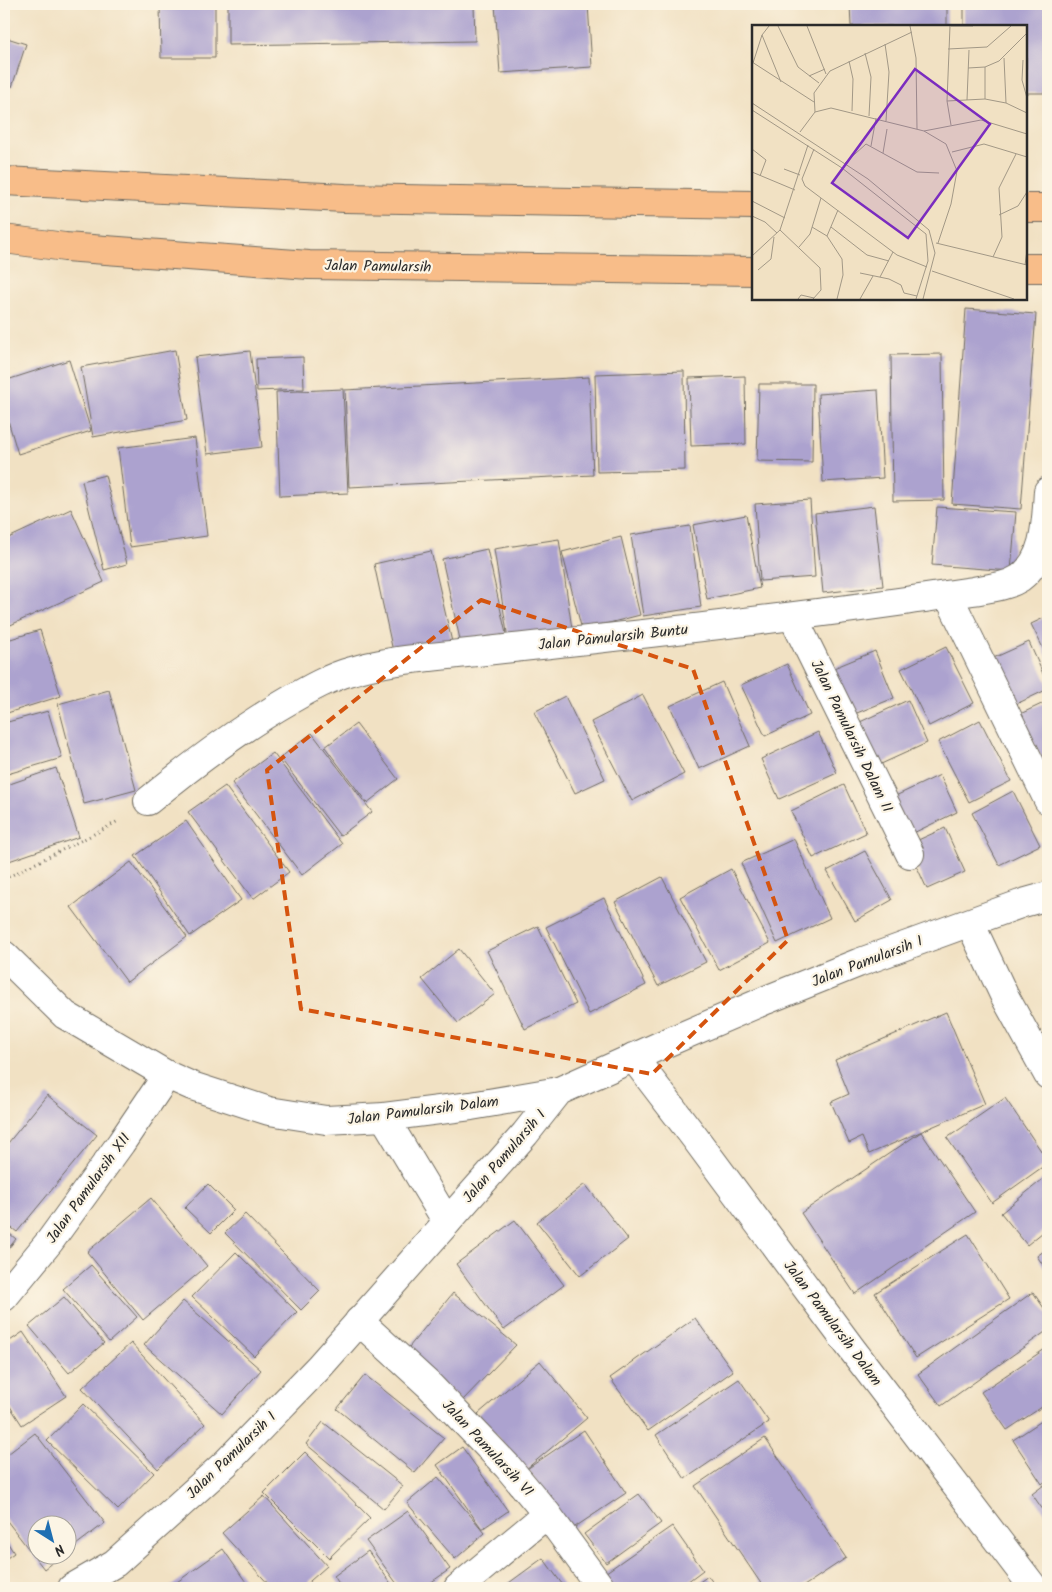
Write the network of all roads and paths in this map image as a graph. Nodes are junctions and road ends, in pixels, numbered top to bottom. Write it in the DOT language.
graph roads {
  1 [pos="4,180"];
  2 [pos="752,205"];
  3 [pos="1027,208"];
  4 [pos="1048,208"];
  5 [pos="4,238"];
  6 [pos="1027,268"];
  7 [pos="1048,268"];
  8 [pos="752,271"];
  9 [pos="1048,491"];
  10 [pos="948,595"];
  11 [pos="793,617"];
  12 [pos="1048,800"];
  13 [pos="148,801"];
  14 [pos="106,828"];
  15 [pos="910,854"];
  16 [pos="4,879"];
  17 [pos="1048,896"];
  18 [pos="970,923"];
  19 [pos="4,955"];
  20 [pos="633,1058"];
  21 [pos="1048,1075"];
  22 [pos="167,1076"];
  23 [pos="559,1090"];
  24 [pos="384,1117"];
  25 [pos="447,1222"];
  26 [pos="4,1297"];
  27 [pos="359,1321"];
  28 [pos="548,1514"];
  29 [pos="72,1588"];
  30 [pos="458,1588"];
  31 [pos="601,1588"];
  32 [pos="1034,1588"];
  1 -- 2 [label="highway"];
  3 -- 4 [label="highway"];
  5 -- 8 [label="highway, Jalan Pamularsih"];
  6 -- 7 [label="highway"];
  9 -- 10 [label="street, Jalan Pamularsih Buntu"];
  10 -- 11 [label="street, Jalan Pamularsih Buntu"];
  10 -- 12 [label="street"];
  11 -- 13 [label="street, Jalan Pamularsih Buntu"];
  11 -- 15 [label="street, Jalan Pamularsih Dalam II"];
  14 -- 16 [label="path"];
  17 -- 18 [label="street, Jalan Pamularsih I"];
  18 -- 20 [label="street, Jalan Pamularsih I"];
  18 -- 21 [label="street"];
  19 -- 22 [label="street, Jalan Pamularsih Dalam"];
  20 -- 23 [label="street, Jalan Pamularsih I"];
  20 -- 32 [label="street, Jalan Pamularsih Dalam"];
  22 -- 24 [label="street, Jalan Pamularsih Dalam"];
  22 -- 26 [label="street, Jalan Pamularsih XII"];
  23 -- 24 [label="street, Jalan Pamularsih Dalam"];
  23 -- 25 [label="street, Jalan Pamularsih I"];
  24 -- 25 [label="street"];
  25 -- 27 [label="street, Jalan Pamularsih I"];
  27 -- 28 [label="street, Jalan Pamularsih VI"];
  27 -- 29 [label="street, Jalan Pamularsih I"];
  28 -- 30 [label="street"];
  28 -- 31 [label="street, Jalan Pamularsih VI"];
}
